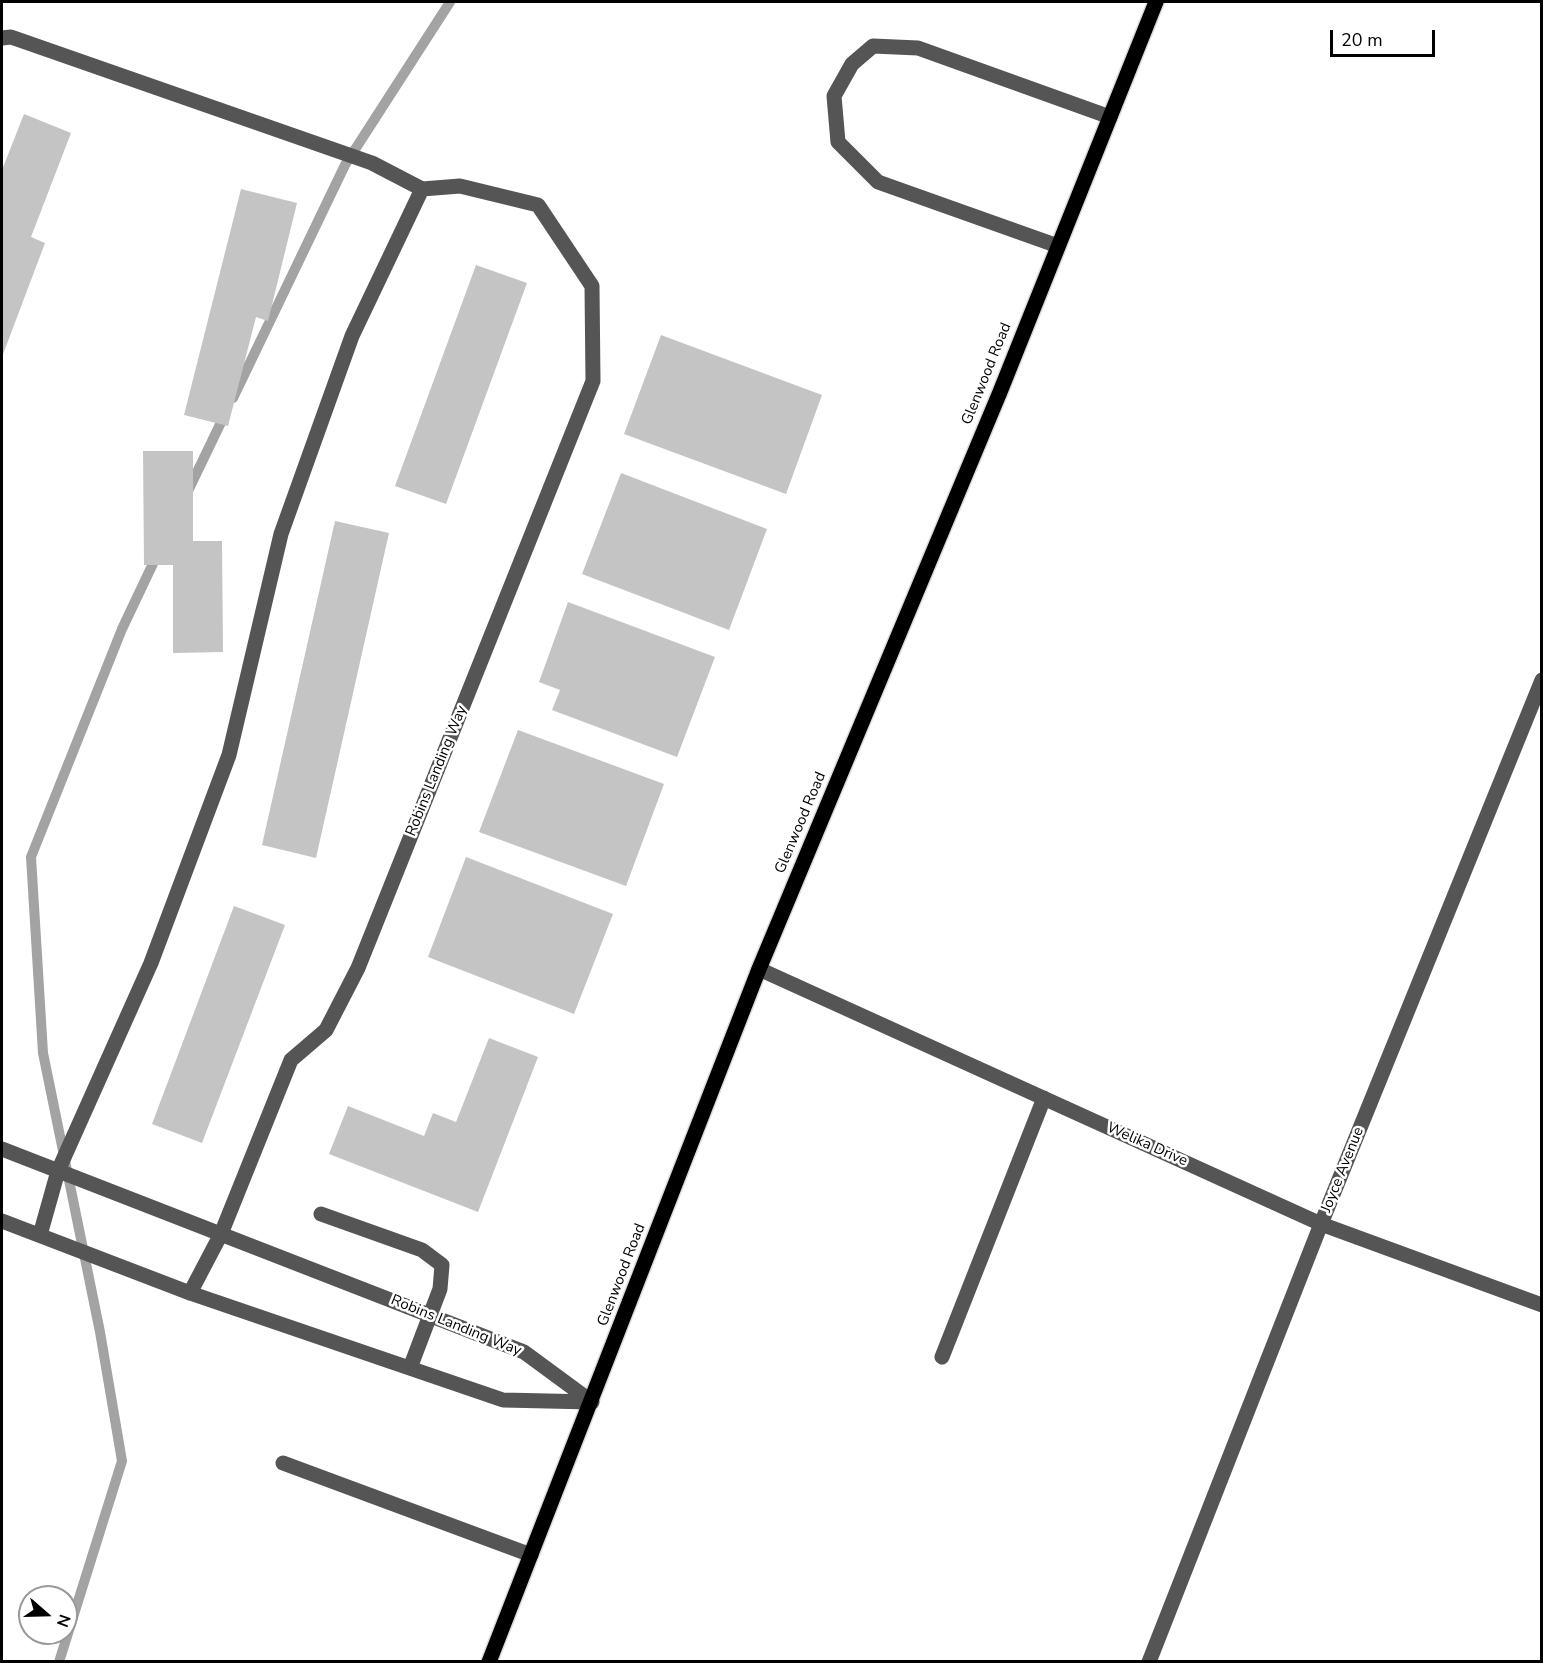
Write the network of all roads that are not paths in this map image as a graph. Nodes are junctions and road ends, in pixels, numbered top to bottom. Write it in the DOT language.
graph roads {
  1 [pos="1156,2"];
  2 [pos="2,38"];
  3 [pos="1110,117"];
  4 [pos="422,189"];
  5 [pos="1058,246"];
  6 [pos="1542,680"];
  7 [pos="759,969"];
  8 [pos="1044,1098"];
  9 [pos="2,1149"];
  10 [pos="58,1171"];
  11 [pos="321,1214"];
  12 [pos="2,1221"];
  13 [pos="1321,1224"];
  14 [pos="221,1234"];
  15 [pos="40,1235"];
  16 [pos="190,1293"];
  17 [pos="1542,1305"];
  18 [pos="432,1316"];
  19 [pos="942,1357"];
  20 [pos="410,1368"];
  21 [pos="592,1402"];
  22 [pos="283,1463"];
  23 [pos="531,1555"];
  24 [pos="489,1662"];
  25 [pos="1149,1662"];
  1 -- 3 [label="main road, Glenwood Road"];
  2 -- 4 [label="street"];
  3 -- 5 [label="main road, Glenwood Road"];
  3 -- 5 [label="street"];
  4 -- 10 [label="street"];
  4 -- 14 [label="street, Robins Landing Way"];
  5 -- 7 [label="main road, Glenwood Road"];
  6 -- 13 [label="street, Joyce Avenue"];
  7 -- 8 [label="street, Welika Drive"];
  7 -- 21 [label="main road, Glenwood Road"];
  8 -- 13 [label="street, Welika Drive"];
  8 -- 19 [label="street"];
  9 -- 10 [label="street, Robins Landing Way"];
  10 -- 14 [label="street, Robins Landing Way"];
  10 -- 15 [label="street"];
  11 -- 18 [label="street"];
  12 -- 15 [label="street"];
  13 -- 17 [label="street, Welika Drive"];
  13 -- 25 [label="street, Joyce Avenue"];
  14 -- 16 [label="street, Robins Landing Way"];
  14 -- 18 [label="street, Robins Landing Way"];
  15 -- 16 [label="street"];
  16 -- 20 [label="street"];
  18 -- 20 [label="street"];
  18 -- 21 [label="street, Robins Landing Way"];
  20 -- 21 [label="street"];
  21 -- 23 [label="main road, Glenwood Road"];
  22 -- 23 [label="street"];
  23 -- 24 [label="main road, Glenwood Road"];
}
